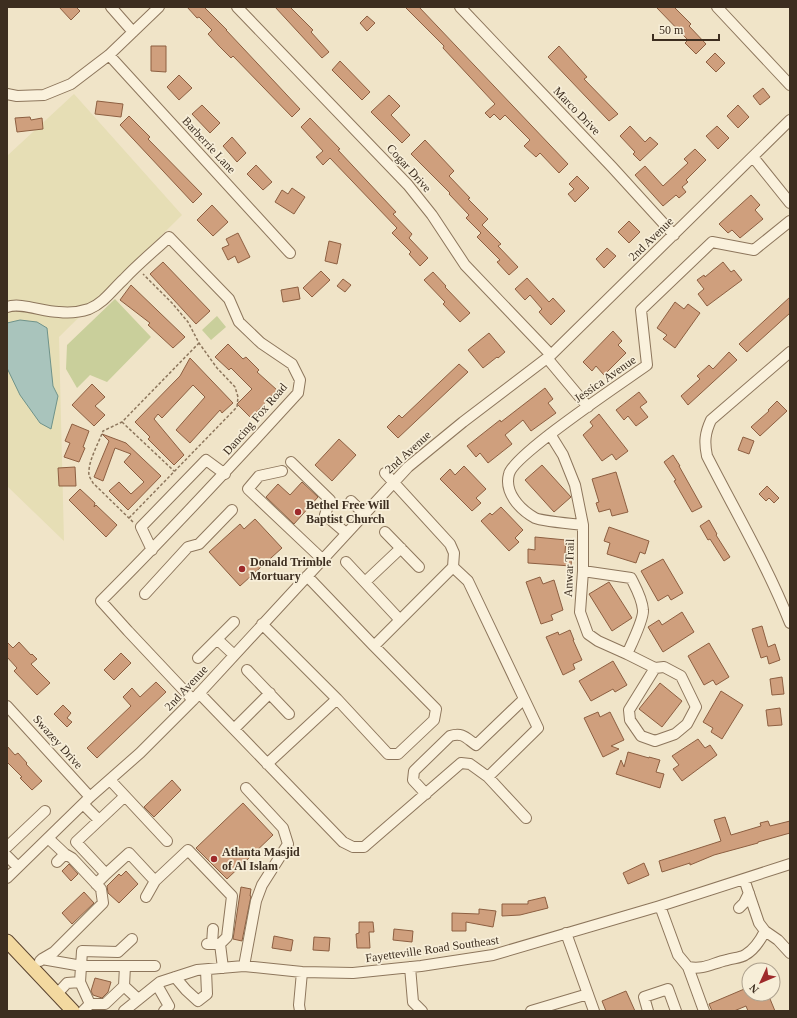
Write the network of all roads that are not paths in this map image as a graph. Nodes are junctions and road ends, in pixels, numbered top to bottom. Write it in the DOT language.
graph roads {
  1 [pos="111,7"];
  2 [pos="159,7"];
  3 [pos="238,7"];
  4 [pos="460,7"];
  5 [pos="717,7"];
  6 [pos="133,32"];
  7 [pos="109,55"];
  8 [pos="790,85"];
  9 [pos="7,94"];
  10 [pos="790,120"];
  11 [pos="753,157"];
  12 [pos="790,203"];
  13 [pos="790,221"];
  14 [pos="674,235"];
  15 [pos="290,252"];
  16 [pos="7,307"];
  17 [pos="790,352"];
  18 [pos="549,357"];
  19 [pos="588,407"];
  20 [pos="550,434"];
  21 [pos="290,462"];
  22 [pos="282,471"];
  23 [pos="385,473"];
  24 [pos="225,474"];
  25 [pos="393,483"];
  26 [pos="351,501"];
  27 [pos="232,510"];
  28 [pos="364,514"];
  29 [pos="583,525"];
  30 [pos="385,532"];
  31 [pos="346,533"];
  32 [pos="401,548"];
  33 [pos="152,550"];
  34 [pos="322,559"];
  35 [pos="346,562"];
  36 [pos="419,567"];
  37 [pos="453,568"];
  38 [pos="583,571"];
  39 [pos="307,576"];
  40 [pos="365,582"];
  41 [pos="145,594"];
  42 [pos="400,620"];
  43 [pos="234,622"];
  44 [pos="790,623"];
  45 [pos="262,624"];
  46 [pos="217,639"];
  47 [pos="374,646"];
  48 [pos="627,654"];
  49 [pos="234,655"];
  50 [pos="198,658"];
  51 [pos="655,668"];
  52 [pos="247,670"];
  53 [pos="270,694"];
  54 [pos="196,696"];
  55 [pos="337,699"];
  56 [pos="524,699"];
  57 [pos="7,706"];
  58 [pos="289,714"];
  59 [pos="234,729"];
  60 [pos="268,764"];
  61 [pos="488,777"];
  62 [pos="110,780"];
  63 [pos="246,788"];
  64 [pos="426,794"];
  65 [pos="125,796"];
  66 [pos="87,800"];
  67 [pos="45,811"];
  68 [pos="526,818"];
  69 [pos="99,820"];
  70 [pos="48,838"];
  71 [pos="167,841"];
  72 [pos="7,847"];
  73 [pos="65,854"];
  74 [pos="7,856"];
  75 [pos="57,862"];
  76 [pos="790,864"];
  77 [pos="18,867"];
  78 [pos="106,874"];
  79 [pos="7,878"];
  80 [pos="744,879"];
  81 [pos="155,881"];
  82 [pos="96,884"];
  83 [pos="749,893"];
  84 [pos="146,897"];
  85 [pos="660,906"];
  86 [pos="739,908"];
  87 [pos="213,929"];
  88 [pos="765,931"];
  89 [pos="566,933"];
  90 [pos="132,939"];
  91 [pos="7,941"];
  92 [pos="213,944"];
  93 [pos="790,953"];
  94 [pos="37,964"];
  95 [pos="82,966"];
  96 [pos="125,966"];
  97 [pos="155,966"];
  98 [pos="244,966"];
  99 [pos="410,967"];
  100 [pos="688,967"];
  101 [pos="223,968"];
  102 [pos="206,970"];
  103 [pos="302,972"];
  104 [pos="176,977"];
  105 [pos="80,982"];
  106 [pos="157,985"];
  107 [pos="124,986"];
  108 [pos="57,994"];
  109 [pos="588,994"];
  110 [pos="138,999"];
  111 [pos="90,1004"];
  112 [pos="73,1011"];
  113 [pos="83,1011"];
  114 [pos="124,1011"];
  115 [pos="164,1011"];
  116 [pos="300,1011"];
  117 [pos="422,1011"];
  118 [pos="531,1011"];
  119 [pos="594,1011"];
  120 [pos="648,1011"];
  121 [pos="676,1011"];
  122 [pos="704,1011"];
  1 -- 6 [label="street"];
  2 -- 6 [label="street"];
  3 -- 18 [label="street, Cogar Drive"];
  4 -- 14 [label="street, Marco Drive"];
  5 -- 8 [label="street"];
  6 -- 7 [label="street"];
  7 -- 9 [label="street"];
  7 -- 15 [label="street, Barberrie Lane"];
  10 -- 11 [label="street, 2nd Avenue"];
  11 -- 12 [label="street"];
  11 -- 14 [label="street, 2nd Avenue"];
  13 -- 19 [label="street, Jessica Avenue"];
  14 -- 18 [label="street, 2nd Avenue"];
  16 -- 24 [label="street, Dancing Fox Road"];
  17 -- 44 [label="street"];
  18 -- 19 [label="street, Cogar Drive"];
  18 -- 25 [label="street, 2nd Avenue"];
  19 -- 20 [label="street, Jessica Avenue"];
  20 -- 29 [label="street, Anwar Trail"];
  20 -- 29 [label="street, Jessica Avenue"];
  21 -- 31 [label="street"];
  22 -- 34 [label="street"];
  23 -- 25 [label="street"];
  24 -- 33 [label="street, Dancing Fox Road"];
  24 -- 33 [label="street, Dancing Fox Road"];
  25 -- 28 [label="street, 2nd Avenue"];
  25 -- 37 [label="street"];
  26 -- 28 [label="street"];
  27 -- 41 [label="street"];
  28 -- 31 [label="street, 2nd Avenue"];
  29 -- 38 [label="street, Anwar Trail"];
  30 -- 32 [label="street"];
  31 -- 34 [label="street, 2nd Avenue"];
  32 -- 36 [label="street"];
  32 -- 40 [label="street"];
  33 -- 54 [label="street, Dancing Fox Road"];
  34 -- 39 [label="street, 2nd Avenue"];
  35 -- 40 [label="street"];
  37 -- 42 [label="street"];
  37 -- 56 [label="street"];
  38 -- 48 [label="street, Anwar Trail"];
  38 -- 48 [label="street"];
  39 -- 45 [label="street, 2nd Avenue"];
  39 -- 47 [label="street"];
  40 -- 42 [label="street"];
  42 -- 47 [label="street"];
  43 -- 46 [label="street"];
  45 -- 49 [label="street, 2nd Avenue"];
  45 -- 55 [label="street"];
  46 -- 49 [label="street"];
  46 -- 50 [label="street"];
  47 -- 55 [label="street"];
  48 -- 51 [label="street, Anwar Trail"];
  49 -- 54 [label="street, 2nd Avenue"];
  51 -- 51 [label="street, Anwar Trail"];
  52 -- 53 [label="street"];
  53 -- 58 [label="street"];
  53 -- 59 [label="street"];
  54 -- 59 [label="street, Dancing Fox Road"];
  54 -- 62 [label="street, 2nd Avenue"];
  55 -- 60 [label="street"];
  56 -- 61 [label="street"];
  56 -- 64 [label="street"];
  57 -- 66 [label="street, Swazey Drive"];
  59 -- 60 [label="street, Dancing Fox Road"];
  60 -- 64 [label="street, Dancing Fox Road"];
  61 -- 64 [label="street, Dancing Fox Road"];
  61 -- 68 [label="street, Dancing Fox Road"];
  62 -- 65 [label="street"];
  62 -- 66 [label="street, 2nd Avenue"];
  63 -- 98 [label="street"];
  65 -- 69 [label="street"];
  65 -- 71 [label="street"];
  66 -- 69 [label="street, Swazey Drive"];
  66 -- 70 [label="street, 2nd Avenue"];
  67 -- 72 [label="street"];
  69 -- 78 [label="street"];
  70 -- 73 [label="street"];
  70 -- 77 [label="street, 2nd Avenue"];
  73 -- 75 [label="street"];
  73 -- 82 [label="street"];
  74 -- 77 [label="street"];
  76 -- 80 [label="street, Fayetteville Road Southeast"];
  77 -- 79 [label="street, 2nd Avenue"];
  78 -- 81 [label="street"];
  78 -- 82 [label="street"];
  80 -- 83 [label="street"];
  80 -- 85 [label="street, Fayetteville Road Southeast"];
  81 -- 84 [label="street"];
  81 -- 92 [label="street"];
  82 -- 94 [label="street"];
  83 -- 86 [label="street"];
  83 -- 88 [label="street"];
  85 -- 89 [label="street, Fayetteville Road Southeast"];
  85 -- 100 [label="street"];
  87 -- 92 [label="street"];
  88 -- 93 [label="street"];
  88 -- 100 [label="street"];
  89 -- 99 [label="street, Fayetteville Road Southeast"];
  89 -- 109 [label="street"];
  90 -- 95 [label="street"];
  91 -- 94 [label="main road"];
  92 -- 101 [label="street"];
  94 -- 95 [label="street"];
  94 -- 108 [label="main road"];
  95 -- 96 [label="street"];
  95 -- 105 [label="street"];
  96 -- 97 [label="street"];
  96 -- 107 [label="street"];
  98 -- 101 [label="street, Fayetteville Road Southeast"];
  98 -- 103 [label="street, Fayetteville Road Southeast"];
  99 -- 103 [label="street, Fayetteville Road Southeast"];
  99 -- 117 [label="street"];
  100 -- 122 [label="street"];
  101 -- 102 [label="street, Fayetteville Road Southeast"];
  102 -- 104 [label="street, Fayetteville Road Southeast"];
  102 -- 104 [label="street"];
  103 -- 116 [label="street"];
  104 -- 106 [label="street, Fayetteville Road Southeast"];
  105 -- 108 [label="street"];
  105 -- 111 [label="street"];
  106 -- 110 [label="street, Fayetteville Road Southeast"];
  106 -- 115 [label="street"];
  107 -- 110 [label="street"];
  107 -- 111 [label="street"];
  108 -- 112 [label="main road"];
  109 -- 118 [label="street"];
  109 -- 119 [label="street"];
  110 -- 114 [label="street, Fayetteville Road Southeast"];
  111 -- 113 [label="street"];
  120 -- 121 [label="street"];
}
